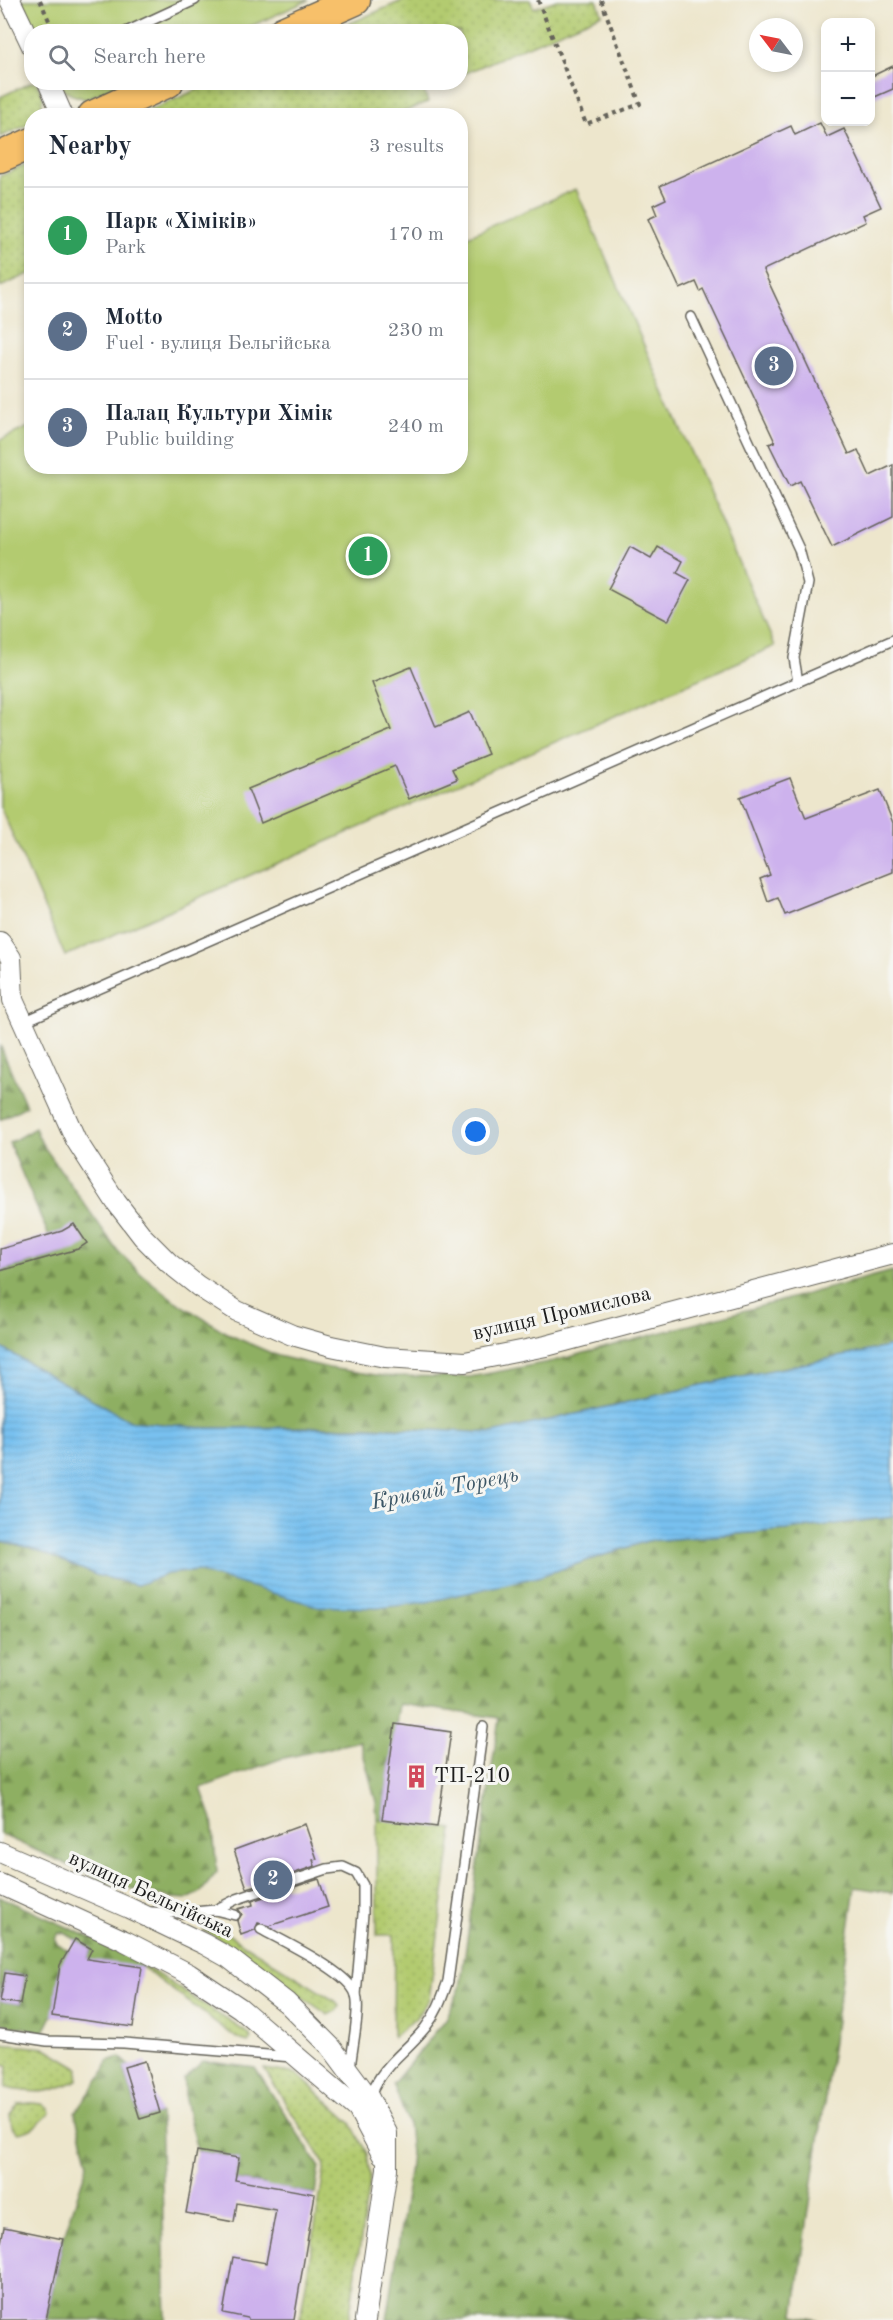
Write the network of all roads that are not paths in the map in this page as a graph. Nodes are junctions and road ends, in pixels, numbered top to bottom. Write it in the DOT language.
graph roads {
  1 [pos="10,0"];
  2 [pos="195,0"];
  3 [pos="350,1"];
  4 [pos="143,24"];
  5 [pos="300,24"];
  6 [pos="24,29"];
  7 [pos="52,90"];
  8 [pos="150,90"];
  9 [pos="59,108"];
  10 [pos="111,108"];
  11 [pos="24,146"];
  12 [pos="0,157"];
  13 [pos="691,316"];
  14 [pos="893,640"];
  15 [pos="798,682"];
  16 [pos="0,942"];
  17 [pos="6,997"];
  18 [pos="23,1022"];
  19 [pos="893,1254"];
  20 [pos="483,1727"];
  21 [pos="0,1852"];
  22 [pos="289,1882"];
  23 [pos="0,1884"];
  24 [pos="264,1890"];
  25 [pos="129,1908"];
  26 [pos="215,1910"];
  27 [pos="235,1915"];
  28 [pos="261,1929"];
  29 [pos="356,1995"];
  30 [pos="0,2034"];
  31 [pos="298,2058"];
  32 [pos="350,2072"];
  33 [pos="369,2098"];
  34 [pos="387,2169"];
  35 [pos="365,2320"];
  1 -- 6 [label="street"];
  2 -- 4 [label="lane"];
  3 -- 5 [label="main road"];
  7 -- 9 [label="street"];
  8 -- 10 [label="main road"];
  11 -- 12 [label="main road"];
  13 -- 15 [label="lane"];
  14 -- 15 [label="lane"];
  15 -- 18 [label="lane"];
  16 -- 17 [label="street"];
  17 -- 18 [label="street, вулиця Промислова"];
  18 -- 19 [label="street, вулиця Промислова"];
  20 -- 33 [label="lane"];
  21 -- 25 [label="street, вулиця Бельгійська"];
  22 -- 29 [label="lane"];
  23 -- 31 [label="street, вулиця Бельгійська"];
  24 -- 26 [label="lane"];
  25 -- 26 [label="lane"];
  25 -- 32 [label="street, вулиця Бельгійська"];
  26 -- 27 [label="lane"];
  28 -- 29 [label="lane"];
  29 -- 32 [label="lane"];
  30 -- 31 [label="lane"];
  31 -- 34 [label="street, вулиця Бельгійська"];
  32 -- 33 [label="street, вулиця Бельгійська"];
  33 -- 34 [label="street, вулиця Бельгійська"];
  34 -- 35 [label="street, вулиця Бельгійська"];
}
